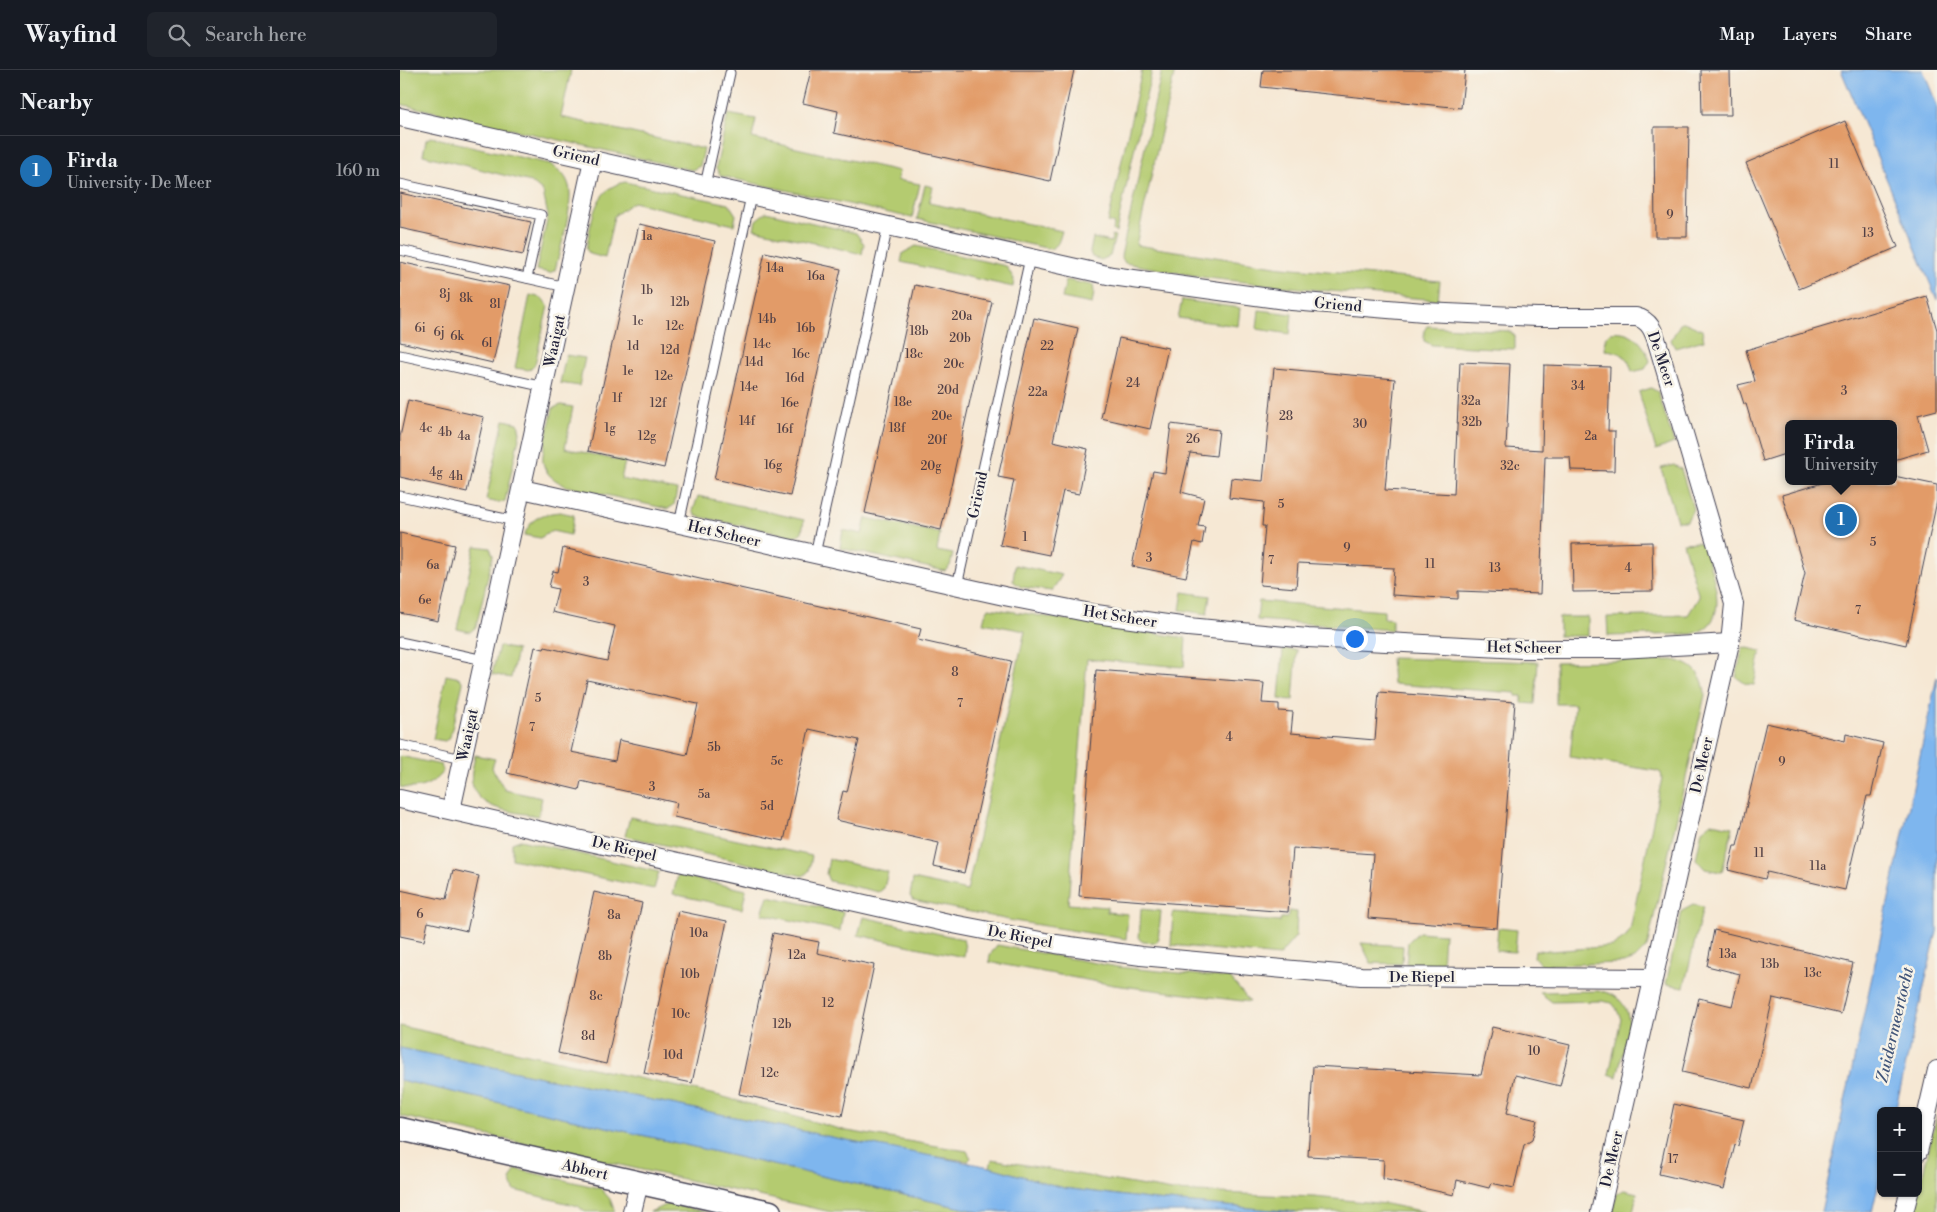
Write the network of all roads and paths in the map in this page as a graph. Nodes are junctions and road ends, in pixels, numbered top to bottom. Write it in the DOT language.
graph roads {
  1 [pos="730,73"];
  2 [pos="400,117"];
  3 [pos="593,160"];
  4 [pos="400,184"];
  5 [pos="706,185"];
  6 [pos="752,196"];
  7 [pos="888,226"];
  8 [pos="400,250"];
  9 [pos="1030,258"];
  10 [pos="527,278"];
  11 [pos="567,287"];
  12 [pos="1647,323"];
  13 [pos="400,355"];
  14 [pos="544,387"];
  15 [pos="522,488"];
  16 [pos="400,496"];
  17 [pos="515,522"];
  18 [pos="679,524"];
  19 [pos="815,554"];
  20 [pos="958,586"];
  21 [pos="400,642"];
  22 [pos="1730,643"];
  23 [pos="484,660"];
  24 [pos="400,745"];
  25 [pos="462,759"];
  26 [pos="400,799"];
  27 [pos="451,810"];
  28 [pos="1652,978"];
  29 [pos="1937,1070"];
  30 [pos="400,1129"];
  31 [pos="1922,1135"];
  32 [pos="638,1183"];
  33 [pos="1908,1197"];
  34 [pos="632,1212"];
  35 [pos="770,1212"];
  36 [pos="1600,1212"];
  37 [pos="1904,1212"];
  1 -- 5 [label="lane"];
  2 -- 3 [label="street, Griend"];
  3 -- 5 [label="street, Griend"];
  3 -- 11 [label="street, Waaigat"];
  4 -- 10 [label="lane"];
  5 -- 6 [label="street, Griend"];
  6 -- 7 [label="street, Griend"];
  6 -- 18 [label="lane"];
  7 -- 9 [label="street, Griend"];
  7 -- 19 [label="lane"];
  8 -- 10 [label="lane"];
  9 -- 12 [label="street, Griend"];
  9 -- 20 [label="lane, Griend"];
  10 -- 11 [label="lane"];
  11 -- 14 [label="street, Waaigat"];
  12 -- 22 [label="street, De Meer"];
  13 -- 14 [label="lane"];
  14 -- 15 [label="street, Waaigat"];
  15 -- 17 [label="street, Waaigat"];
  15 -- 18 [label="street, Het Scheer"];
  16 -- 17 [label="lane"];
  17 -- 23 [label="street, Waaigat"];
  18 -- 19 [label="street, Het Scheer"];
  19 -- 20 [label="street, Het Scheer"];
  20 -- 22 [label="street, Het Scheer"];
  21 -- 23 [label="lane"];
  22 -- 28 [label="street, De Meer"];
  23 -- 25 [label="street, Waaigat"];
  24 -- 25 [label="lane"];
  25 -- 27 [label="street, Waaigat"];
  26 -- 27 [label="street, De Riepel"];
  27 -- 28 [label="street, De Riepel"];
  28 -- 36 [label="street, De Meer"];
  29 -- 31 [label="street"];
  30 -- 32 [label="street, Abbert"];
  32 -- 34 [label="street"];
  32 -- 35 [label="street, Abbert"];
  33 -- 37 [label="street"];
}
